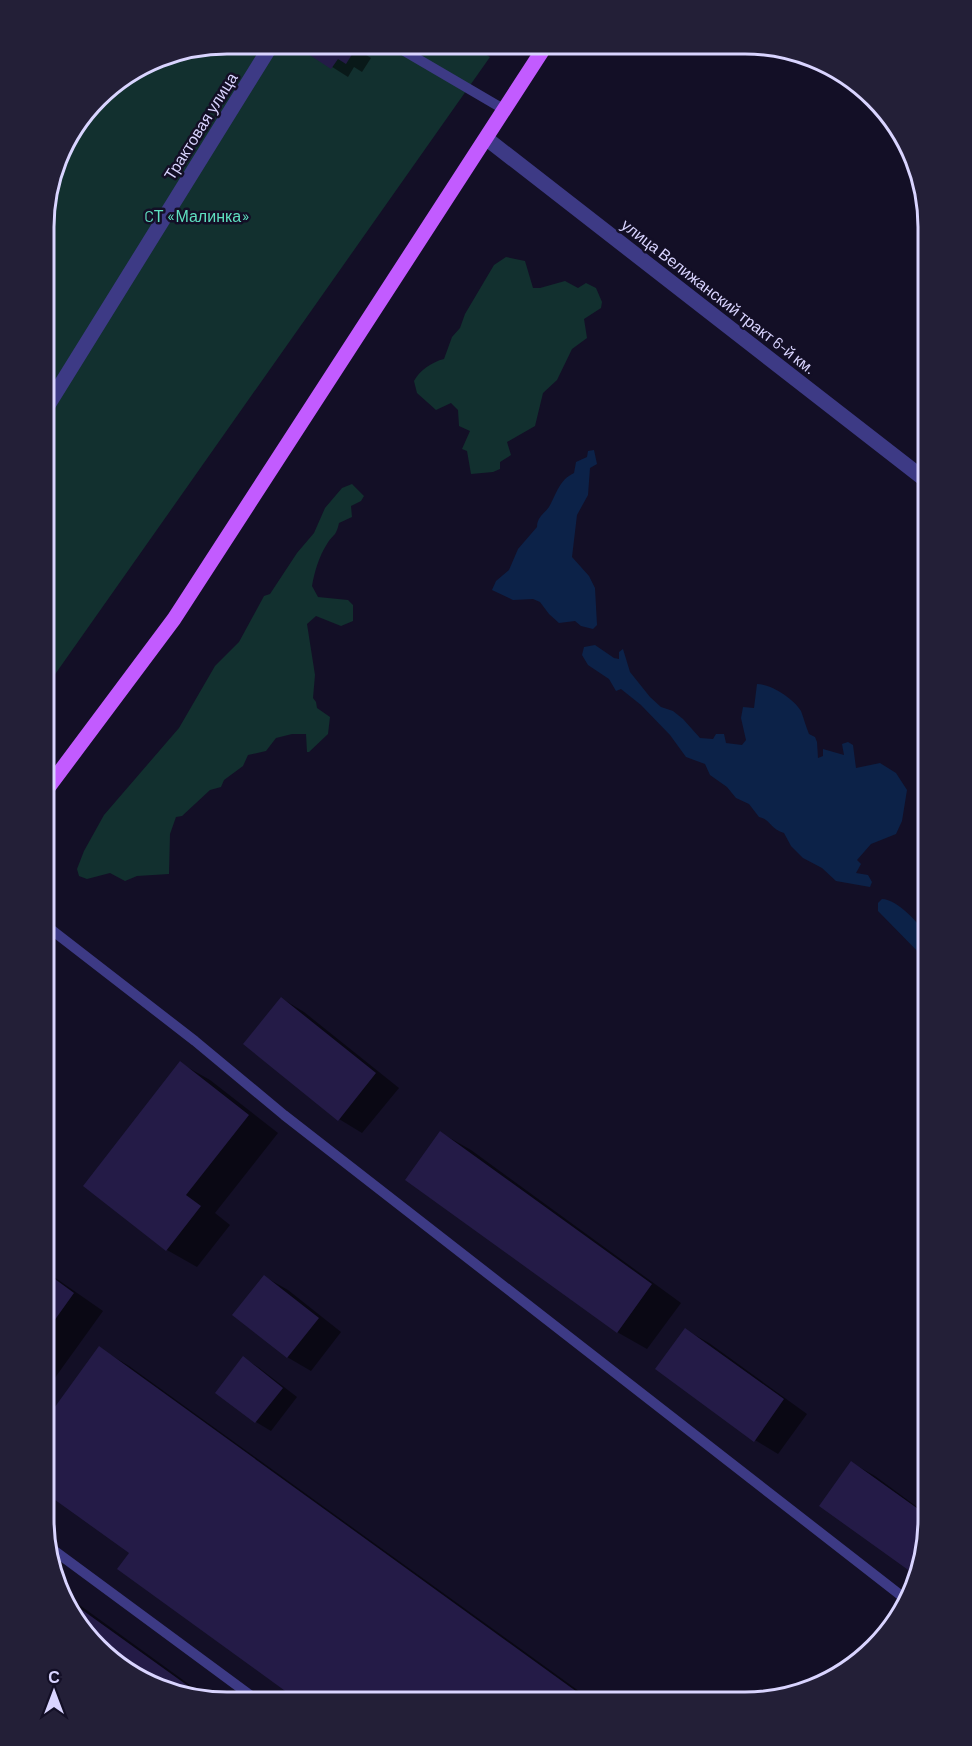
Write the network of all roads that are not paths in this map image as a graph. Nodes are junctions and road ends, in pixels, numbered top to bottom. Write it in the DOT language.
graph roads {
  1 [pos="266,54"];
  2 [pos="410,54"];
  3 [pos="540,54"];
  4 [pos="506,110"];
  5 [pos="487,139"];
  6 [pos="54,395"];
  7 [pos="918,474"];
  8 [pos="54,780"];
  9 [pos="54,932"];
  10 [pos="57,1553"];
  11 [pos="900,1595"];
  12 [pos="246,1692"];
  1 -- 6 [label="street, Трактовая улица"];
  2 -- 4 [label="lane"];
  3 -- 4 [label="main road"];
  4 -- 5 [label="main road"];
  5 -- 7 [label="street, улица Велижанский тракт 6-й км."];
  5 -- 8 [label="main road"];
  9 -- 11 [label="lane"];
  10 -- 12 [label="lane"];
}
